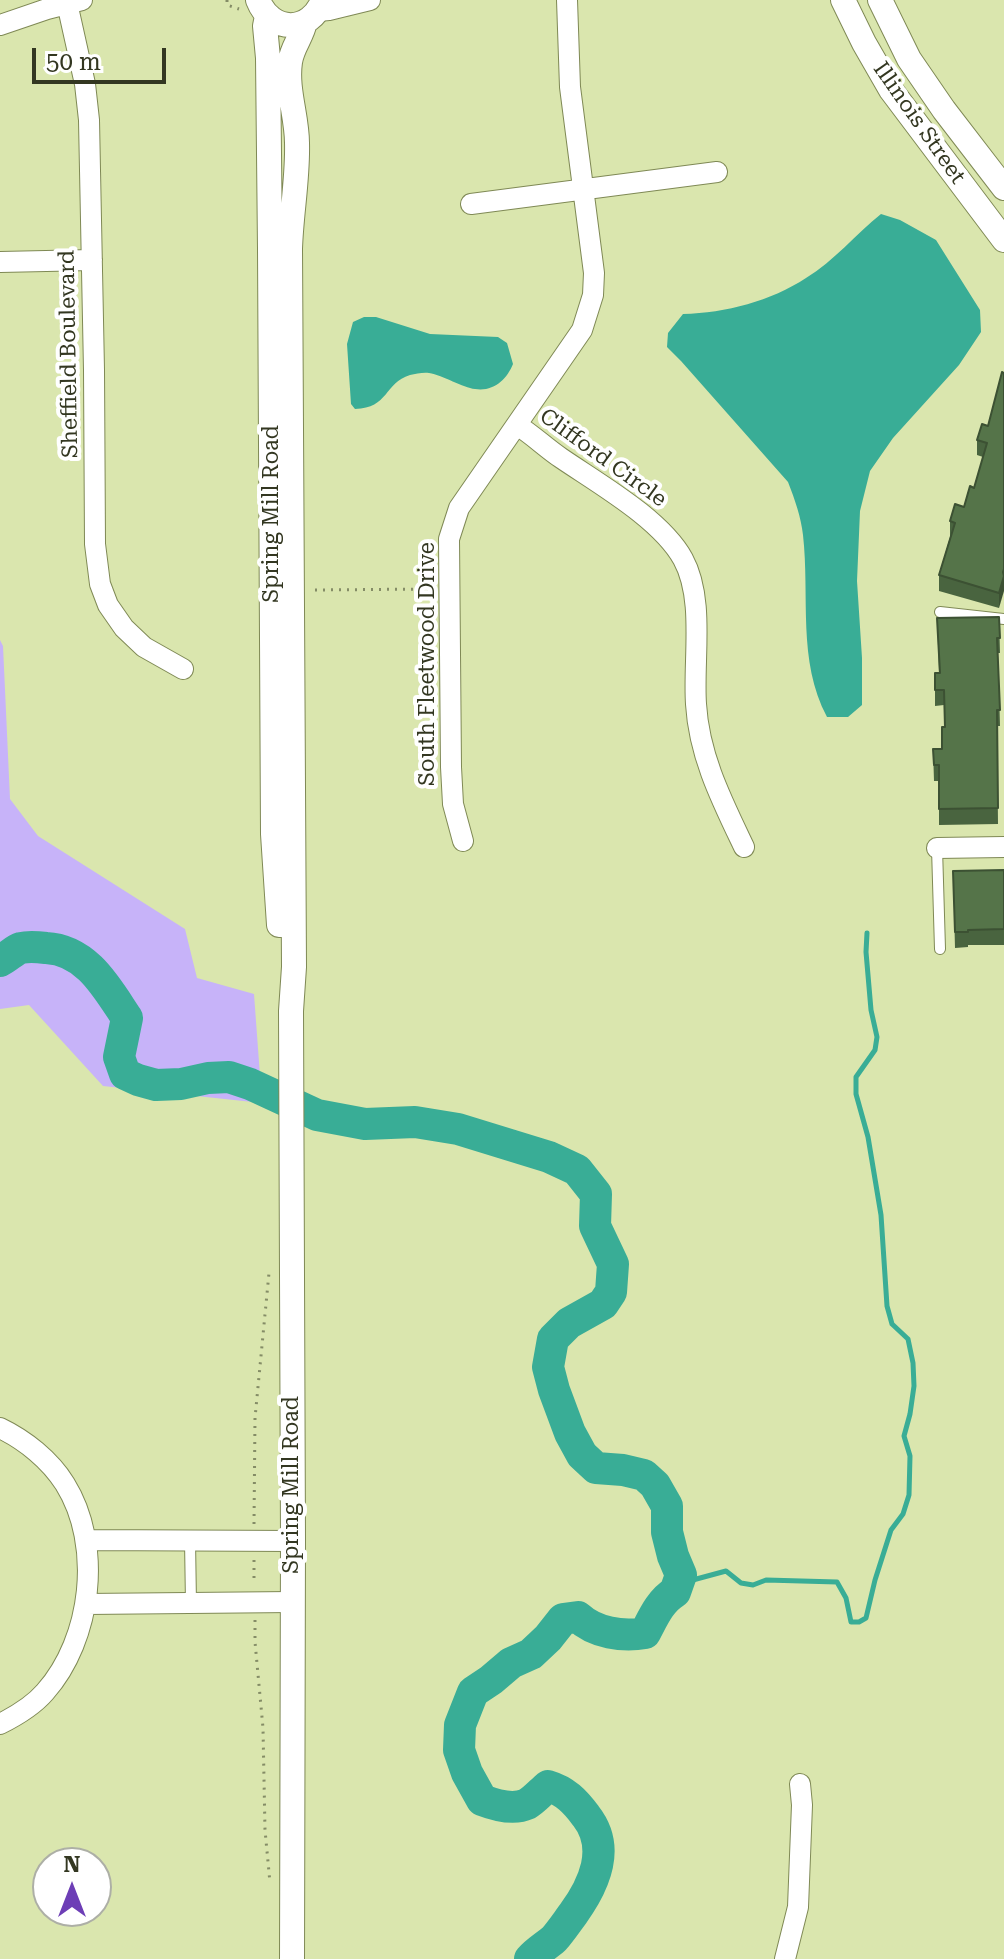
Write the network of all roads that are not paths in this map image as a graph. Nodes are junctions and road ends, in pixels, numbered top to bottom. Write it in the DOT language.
graph roads {
  1 [pos="370,0"];
  2 [pos="567,0"];
  3 [pos="843,0"];
  4 [pos="880,0"];
  5 [pos="75,2"];
  6 [pos="247,4"];
  7 [pos="315,11"];
  8 [pos="0,25"];
  9 [pos="717,172"];
  10 [pos="1004,188"];
  11 [pos="584,189"];
  12 [pos="471,204"];
  13 [pos="1004,240"];
  14 [pos="92,260"];
  15 [pos="0,262"];
  16 [pos="517,425"];
  17 [pos="940,612"];
  18 [pos="1004,619"];
  19 [pos="183,669"];
  20 [pos="463,841"];
  21 [pos="744,847"];
  22 [pos="1004,847"];
  23 [pos="937,848"];
  24 [pos="940,949"];
  25 [pos="291,1011"];
  26 [pos="0,1428"];
  27 [pos="87,1540"];
  28 [pos="190,1540"];
  29 [pos="293,1541"];
  30 [pos="292,1602"];
  31 [pos="86,1604"];
  32 [pos="191,1604"];
  33 [pos="0,1724"];
  34 [pos="800,1784"];
  35 [pos="292,1959"];
  36 [pos="785,1959"];
  1 -- 7 [label="street"];
  2 -- 11 [label="street, South Fleetwood Drive"];
  3 -- 13 [label="street, Illinois Street"];
  4 -- 10 [label="street, Illinois Street"];
  5 -- 8 [label="street"];
  5 -- 14 [label="street, Sheffield Boulevard"];
  6 -- 7 [label="street"];
  6 -- 25 [label="street, Spring Mill Road"];
  7 -- 25 [label="street, Spring Mill Road"];
  9 -- 11 [label="street"];
  11 -- 12 [label="street"];
  11 -- 16 [label="street, South Fleetwood Drive"];
  14 -- 15 [label="street"];
  14 -- 19 [label="street, Sheffield Boulevard"];
  16 -- 20 [label="street, South Fleetwood Drive"];
  16 -- 21 [label="street, Clifford Circle"];
  17 -- 18 [label="lane"];
  22 -- 23 [label="street"];
  23 -- 24 [label="lane"];
  25 -- 29 [label="street, Spring Mill Road"];
  26 -- 27 [label="street"];
  27 -- 28 [label="street"];
  27 -- 31 [label="street"];
  28 -- 29 [label="street"];
  28 -- 32 [label="lane"];
  29 -- 30 [label="street, Spring Mill Road"];
  30 -- 32 [label="street"];
  30 -- 35 [label="street, Spring Mill Road"];
  31 -- 32 [label="street"];
  31 -- 33 [label="street"];
  34 -- 36 [label="street"];
}
